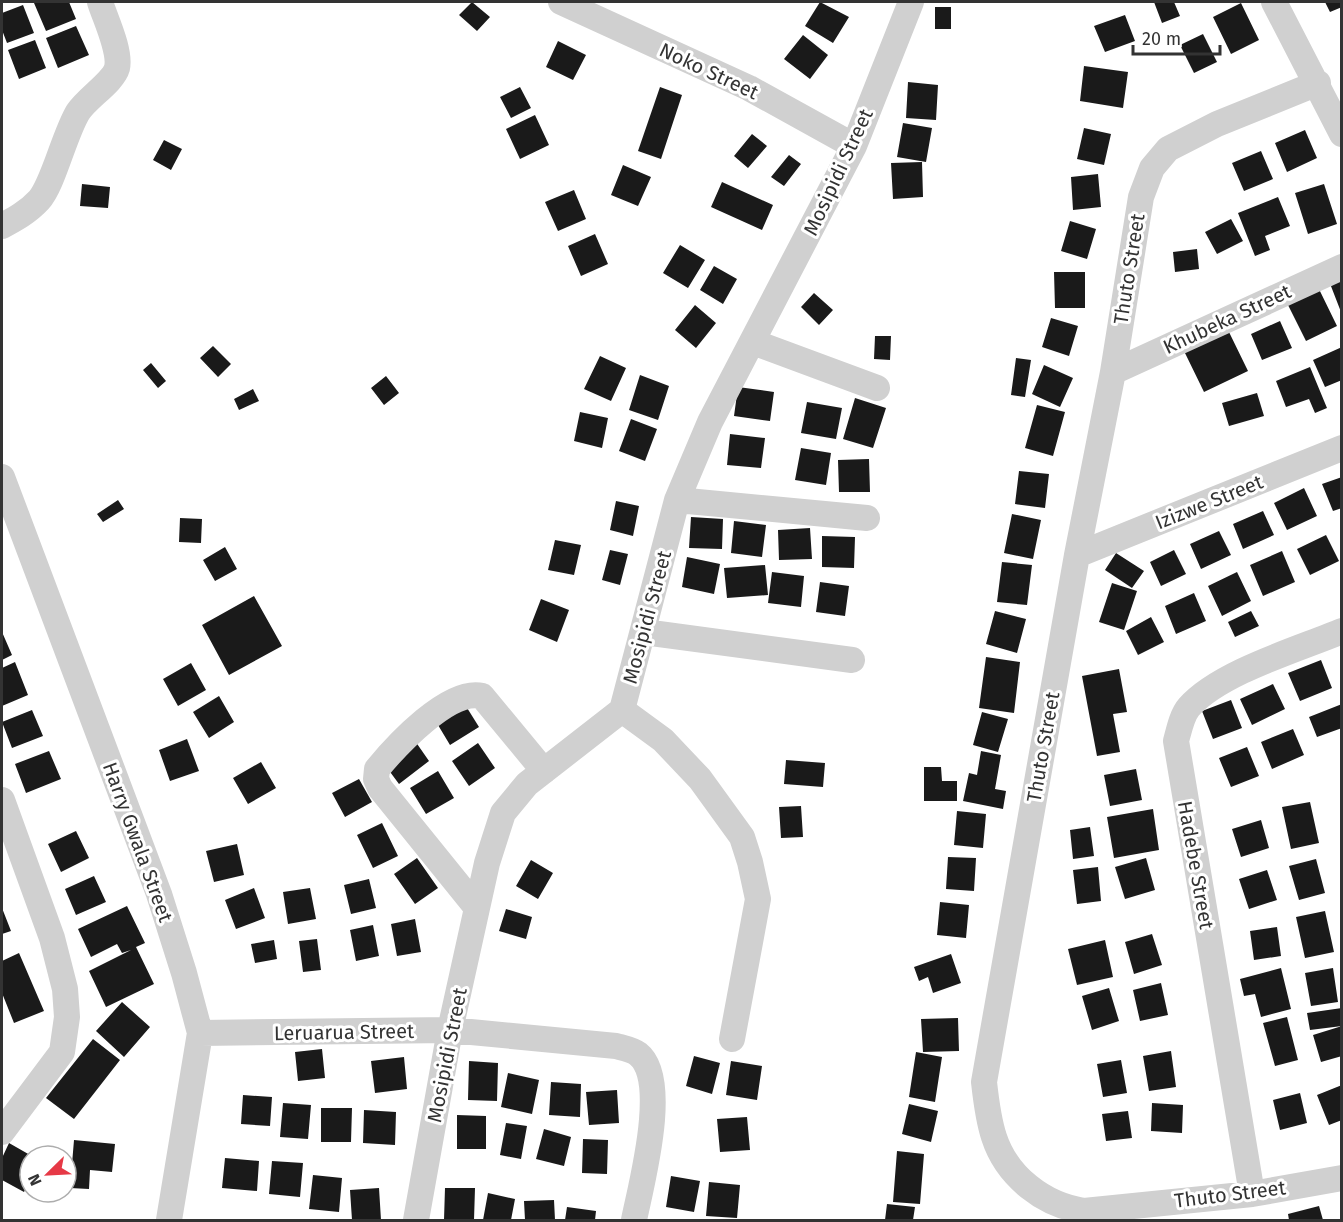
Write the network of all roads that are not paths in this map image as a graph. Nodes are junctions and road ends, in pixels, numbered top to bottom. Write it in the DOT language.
graph roads {
  1 [pos="100,2"];
  2 [pos="561,2"];
  3 [pos="911,2"];
  4 [pos="1274,2"];
  5 [pos="1318,83"];
  6 [pos="1341,134"];
  7 [pos="854,146"];
  8 [pos="2,226"];
  9 [pos="1341,267"];
  10 [pos="753,342"];
  11 [pos="1113,372"];
  12 [pos="877,388"];
  13 [pos="1341,448"];
  14 [pos="2,477"];
  15 [pos="677,500"];
  16 [pos="867,518"];
  17 [pos="1077,555"];
  18 [pos="1341,631"];
  19 [pos="644,632"];
  20 [pos="852,660"];
  21 [pos="622,710"];
  22 [pos="544,771"];
  23 [pos="2,800"];
  24 [pos="477,908"];
  25 [pos="450,1030"];
  26 [pos="200,1034"];
  27 [pos="732,1039"];
  28 [pos="2,1132"];
  29 [pos="1341,1178"];
  30 [pos="1252,1194"];
  31 [pos="169,1221"];
  32 [pos="416,1221"];
  33 [pos="634,1221"];
  1 -- 8 [label="street"];
  2 -- 7 [label="street, Noko Street"];
  3 -- 7 [label="street, Mosipidi Street"];
  4 -- 5 [label="street"];
  5 -- 6 [label="street"];
  5 -- 11 [label="street, Thuto Street"];
  7 -- 10 [label="street, Mosipidi Street"];
  9 -- 11 [label="street, Khubeka Street"];
  10 -- 12 [label="street"];
  10 -- 15 [label="street, Mosipidi Street"];
  11 -- 17 [label="street, Thuto Street"];
  13 -- 17 [label="street, Izizwe Street"];
  14 -- 26 [label="street, Harry Gwala Street"];
  15 -- 16 [label="street"];
  15 -- 19 [label="street, Mosipidi Street"];
  17 -- 30 [label="street, Thuto Street"];
  18 -- 30 [label="street, Hadebe Street"];
  19 -- 20 [label="street"];
  19 -- 21 [label="street, Mosipidi Street"];
  21 -- 22 [label="street, Mosipidi Street"];
  21 -- 27 [label="street"];
  22 -- 24 [label="street, Mosipidi Street"];
  22 -- 24 [label="street"];
  23 -- 28 [label="street"];
  24 -- 25 [label="street, Mosipidi Street"];
  25 -- 26 [label="street, Leruarua Street"];
  25 -- 32 [label="street, Mosipidi Street"];
  25 -- 33 [label="street, Leruarua Street"];
  26 -- 31 [label="street, Harry Gwala Street"];
  29 -- 30 [label="street, Thuto Street"];
}
